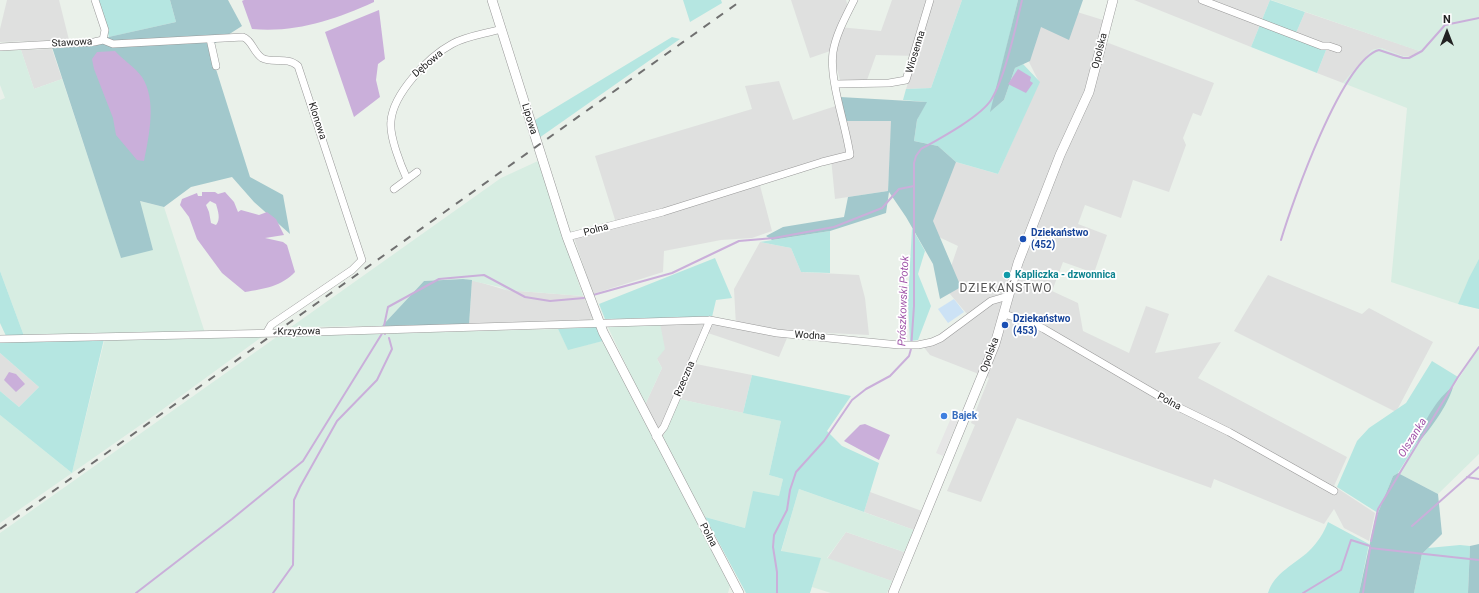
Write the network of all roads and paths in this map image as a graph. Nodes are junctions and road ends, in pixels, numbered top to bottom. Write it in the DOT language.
graph roads {
  1 [pos="95,0"];
  2 [pos="492,0"];
  3 [pos="854,0"];
  4 [pos="930,0"];
  5 [pos="1113,0"];
  6 [pos="1202,0"];
  7 [pos="501,29"];
  8 [pos="210,39"];
  9 [pos="103,40"];
  10 [pos="0,47"];
  11 [pos="1338,49"];
  12 [pos="216,66"];
  13 [pos="836,84"];
  14 [pos="417,172"];
  15 [pos="408,179"];
  16 [pos="394,189"];
  17 [pos="567,237"];
  18 [pos="1008,296"];
  19 [pos="1004,314"];
  20 [pos="710,320"];
  21 [pos="598,322"];
  22 [pos="267,332"];
  23 [pos="0,339"];
  24 [pos="656,437"];
  25 [pos="1334,491"];
  26 [pos="739,593"];
  27 [pos="893,593"];
  1 -- 9 [label="street, Stawowa"];
  2 -- 7 [label="street, Lipowa"];
  3 -- 13 [label="street, Polna"];
  4 -- 13 [label="street, Wiosenna"];
  5 -- 18 [label="street, Opolska"];
  6 -- 11 [label="street"];
  7 -- 15 [label="street, Dębowa"];
  7 -- 17 [label="street, Lipowa"];
  8 -- 9 [label="street, Klonowa"];
  8 -- 12 [label="street"];
  8 -- 22 [label="street, Klonowa"];
  9 -- 10 [label="street, Stawowa"];
  13 -- 17 [label="street, Polna"];
  14 -- 15 [label="street"];
  15 -- 16 [label="street"];
  17 -- 21 [label="street, Polna"];
  18 -- 19 [label="street, Opolska"];
  18 -- 20 [label="street, Wodna"];
  19 -- 25 [label="street, Polna"];
  19 -- 27 [label="street, Opolska"];
  20 -- 21 [label="street, Wodna"];
  20 -- 24 [label="street, Rzeczna"];
  21 -- 22 [label="street, Krzyżowa"];
  21 -- 24 [label="street, Polna"];
  22 -- 23 [label="street, Krzyżowa"];
  24 -- 26 [label="street, Polna"];
}
